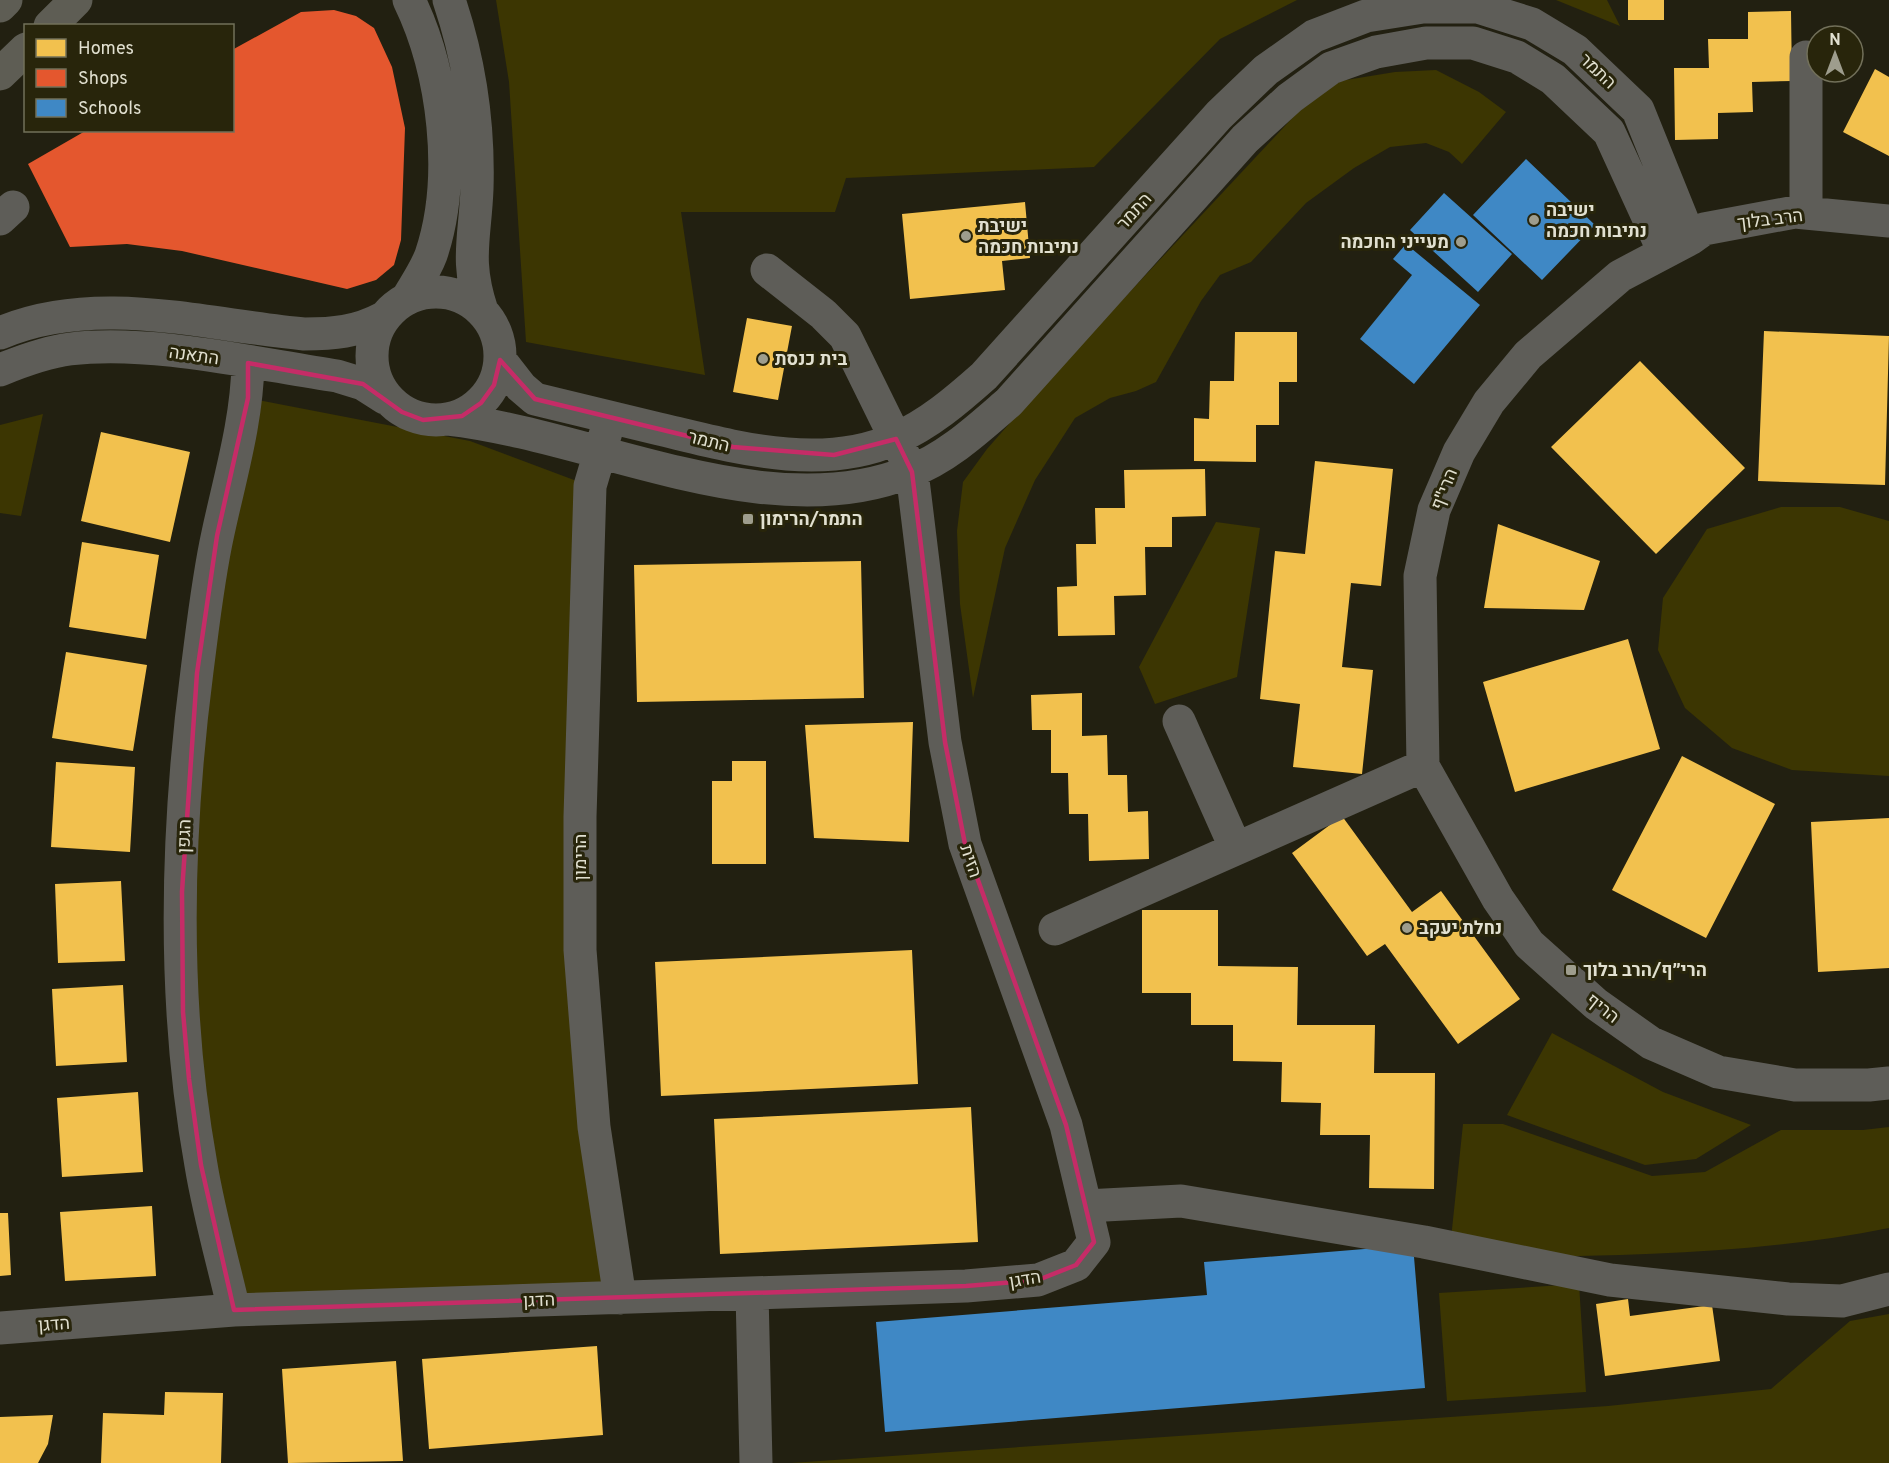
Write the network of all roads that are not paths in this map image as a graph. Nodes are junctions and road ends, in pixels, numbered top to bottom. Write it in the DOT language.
graph roads {
  1 [pos="6,0"];
  2 [pos="76,0"];
  3 [pos="409,0"];
  4 [pos="449,0"];
  5 [pos="0,6"];
  6 [pos="52,24"];
  7 [pos="24,51"];
  8 [pos="0,74"];
  9 [pos="1806,84"];
  10 [pos="1806,213"];
  11 [pos="1889,221"];
  12 [pos="1677,246"];
  13 [pos="767,270"];
  14 [pos="1620,276"];
  15 [pos="395,308"];
  16 [pos="482,311"];
  17 [pos="0,333"];
  18 [pos="500,360"];
  19 [pos="248,363"];
  20 [pos="0,370"];
  21 [pos="385,398"];
  22 [pos="611,417"];
  23 [pos="448,419"];
  24 [pos="896,439"];
  25 [pos="599,451"];
  26 [pos="912,471"];
  27 [pos="1179,721"];
  28 [pos="1423,766"];
  29 [pos="1236,849"];
  30 [pos="1055,928"];
  31 [pos="1889,1083"];
  32 [pos="1086,1206"];
  33 [pos="1076,1266"];
  34 [pos="1889,1289"];
  35 [pos="752,1293"];
  36 [pos="620,1298"];
  37 [pos="234,1310"];
  38 [pos="0,1328"];
  39 [pos="756,1463"];
  1 -- 5 [label="main road"];
  2 -- 6 [label="main road"];
  3 -- 15 [label="street"];
  4 -- 16 [label="street"];
  7 -- 8 [label="main road"];
  9 -- 10 [label="street"];
  10 -- 11 [label="street, הרב בלוך"];
  10 -- 12 [label="street, הרב בלוך"];
  12 -- 14 [label="street, הרב בלוך"];
  12 -- 24 [label="street, התמר"];
  12 -- 26 [label="street, התמר"];
  13 -- 24 [label="street, הזית"];
  14 -- 28 [label="street, הרי\"ף"];
  15 -- 16 [label="street"];
  15 -- 17 [label="street, התאנה"];
  15 -- 21 [label="street"];
  16 -- 18 [label="street"];
  18 -- 22 [label="street, התמר"];
  18 -- 23 [label="street"];
  19 -- 20 [label="street, התאנה"];
  19 -- 21 [label="street, התאנה"];
  19 -- 37 [label="street, הגפן"];
  21 -- 23 [label="street"];
  22 -- 24 [label="street, התמר"];
  22 -- 25 [label="street, הרימון"];
  23 -- 25 [label="street, התמר"];
  24 -- 26 [label="street, הזית"];
  25 -- 26 [label="street, התמר"];
  25 -- 36 [label="street, הרימון"];
  26 -- 32 [label="street, הזית"];
  27 -- 29 [label="street"];
  28 -- 29 [label="street"];
  28 -- 31 [label="street, הריף"];
  29 -- 30 [label="street"];
  32 -- 33 [label="street, הזית"];
  32 -- 34 [label="street"];
  33 -- 35 [label="street, הדגן"];
  35 -- 36 [label="street, הדגן"];
  35 -- 39 [label="street"];
  36 -- 37 [label="street, הדגן"];
  37 -- 38 [label="street, הדגן"];
}
